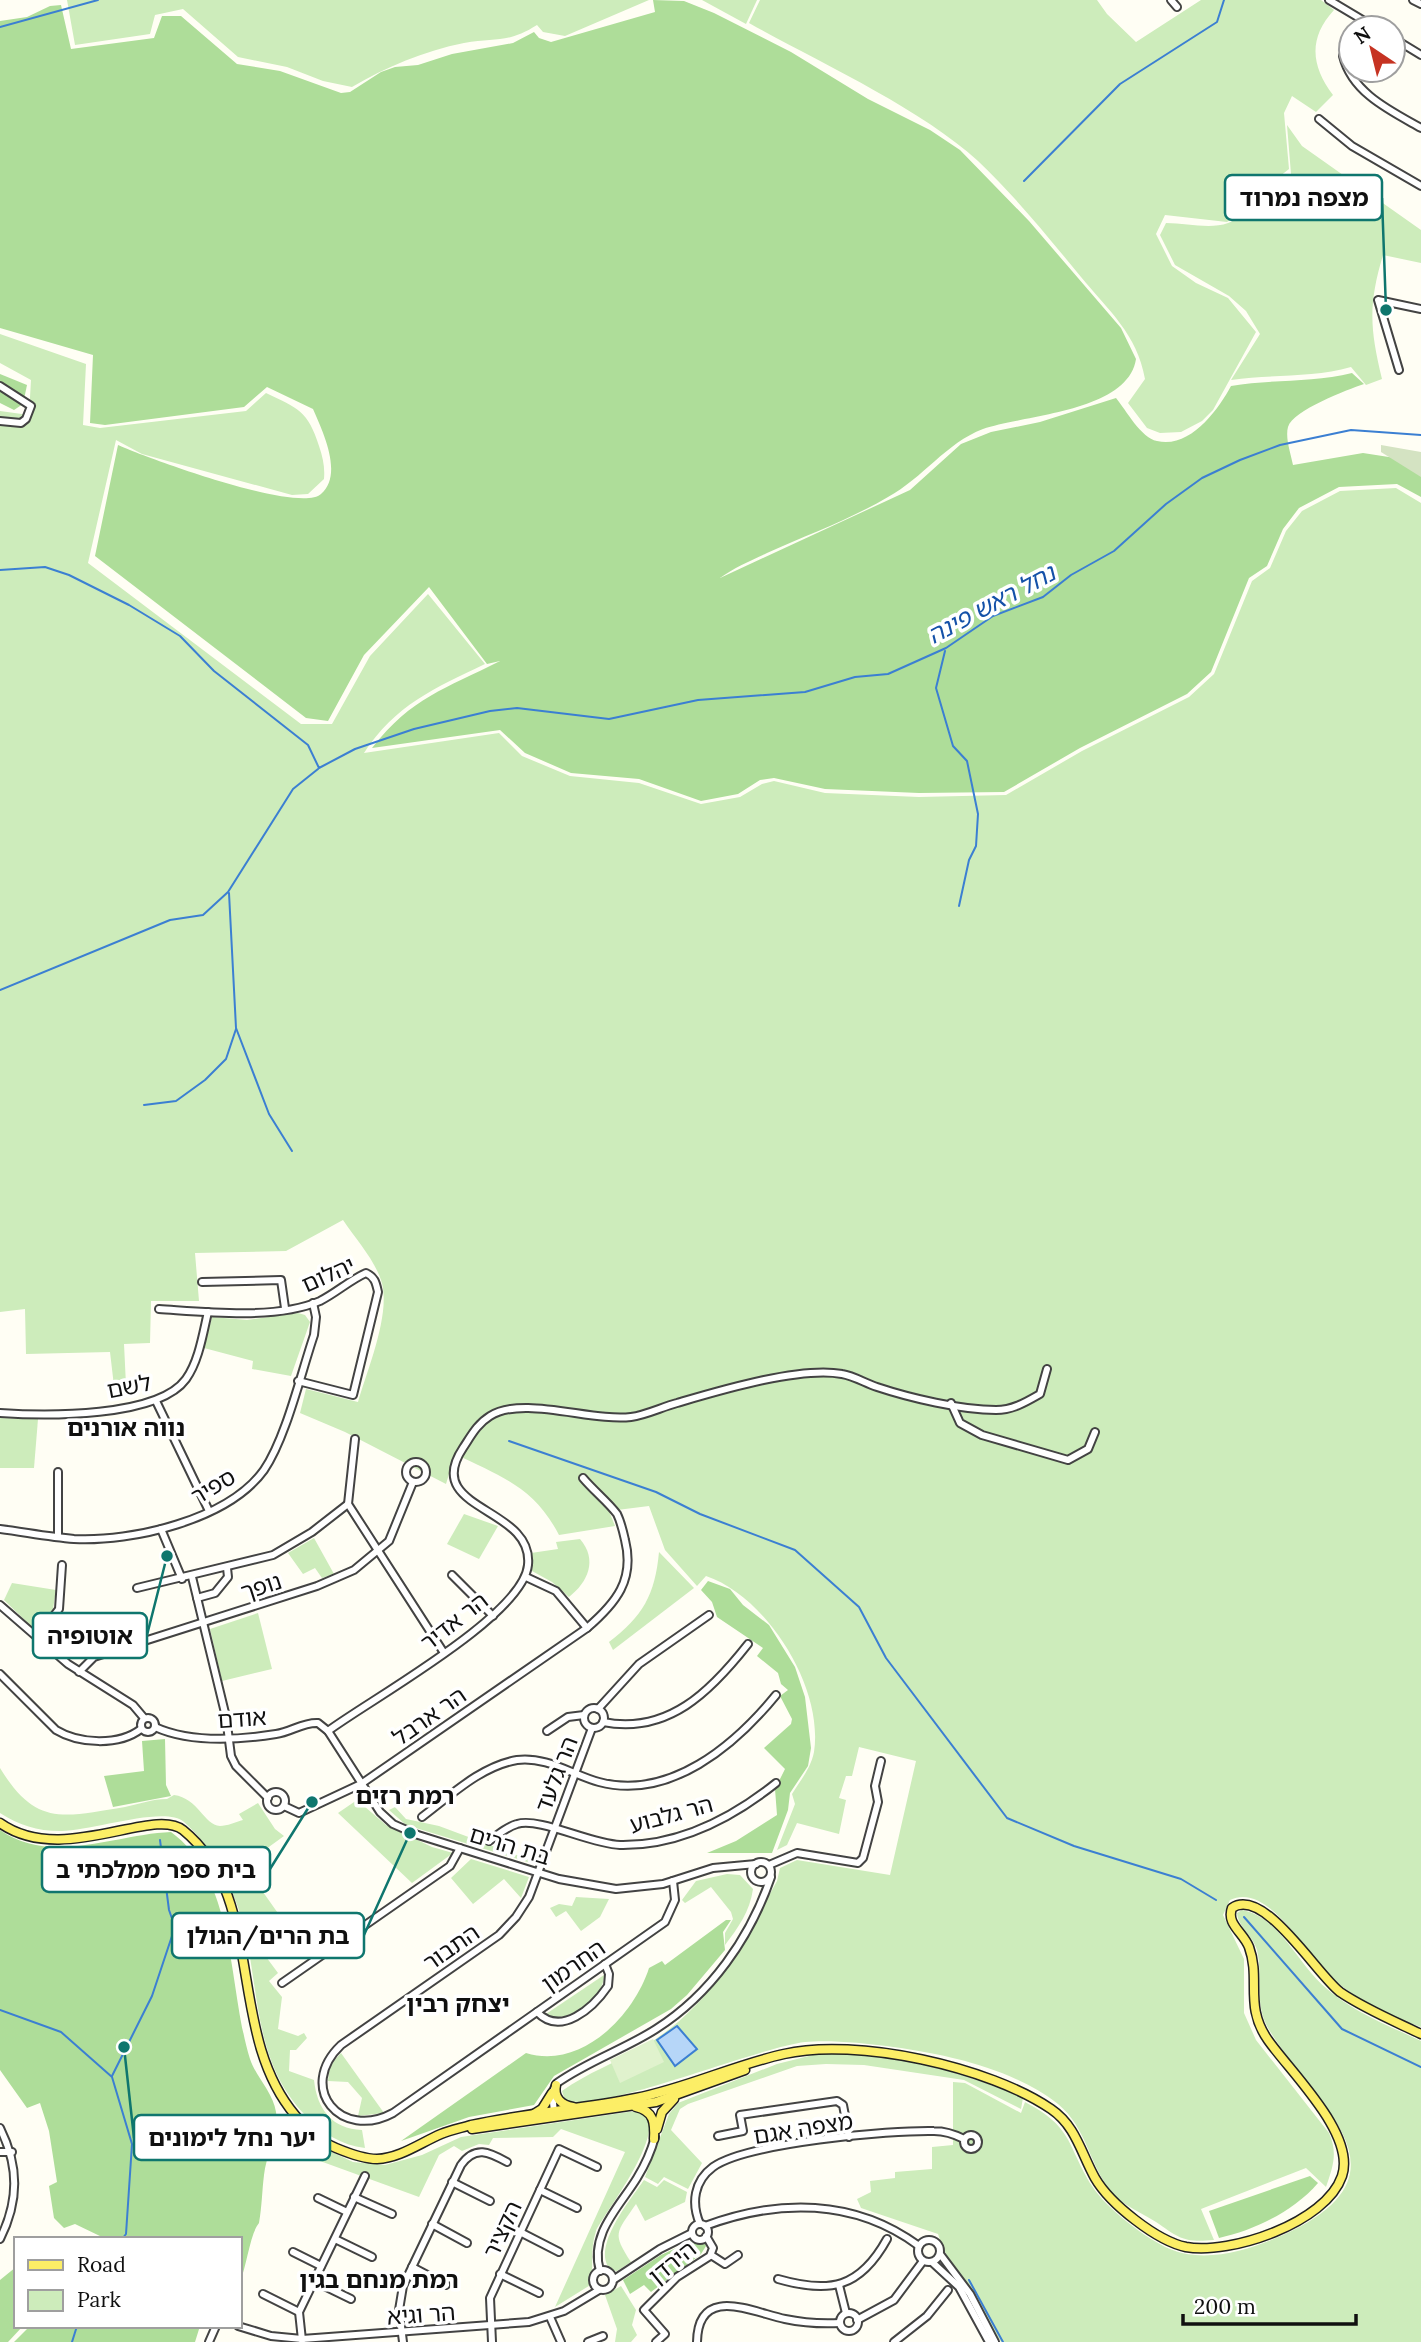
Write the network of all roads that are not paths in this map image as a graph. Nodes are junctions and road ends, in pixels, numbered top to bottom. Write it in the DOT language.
graph roads {
  1 [pos="1171,0"];
  2 [pos="1329,0"];
  3 [pos="1413,0"];
  4 [pos="1421,4"];
  5 [pos="1177,7"];
  6 [pos="1352,14"];
  7 [pos="1360,84"];
  8 [pos="1319,119"];
  9 [pos="1421,128"];
  10 [pos="1421,186"];
  11 [pos="1421,309"];
  12 [pos="1399,369"];
  13 [pos="0,386"];
  14 [pos="0,421"];
  15 [pos="202,1283"];
  16 [pos="313,1303"];
  17 [pos="285,1308"];
  18 [pos="159,1309"];
  19 [pos="208,1312"];
  20 [pos="1047,1369"];
  21 [pos="298,1381"];
  22 [pos="156,1401"];
  23 [pos="951,1404"];
  24 [pos="0,1413"];
  25 [pos="1095,1432"];
  26 [pos="355,1439"];
  27 [pos="58,1472"];
  28 [pos="583,1479"];
  29 [pos="412,1482"];
  30 [pos="348,1503"];
  31 [pos="209,1511"];
  32 [pos="0,1529"];
  33 [pos="162,1529"];
  34 [pos="58,1537"];
  35 [pos="378,1553"];
  36 [pos="62,1565"];
  37 [pos="227,1568"];
  38 [pos="452,1575"];
  39 [pos="192,1577"];
  40 [pos="526,1577"];
  41 [pos="182,1578"];
  42 [pos="137,1588"];
  43 [pos="197,1598"];
  44 [pos="0,1605"];
  45 [pos="709,1615"];
  46 [pos="493,1616"];
  47 [pos="204,1623"];
  48 [pos="587,1628"];
  49 [pos="37,1637"];
  50 [pos="748,1644"];
  51 [pos="444,1653"];
  52 [pos="79,1672"];
  53 [pos="0,1674"];
  54 [pos="776,1695"];
  55 [pos="598,1709"];
  56 [pos="584,1715"];
  57 [pos="144,1718"];
  58 [pos="603,1722"];
  59 [pos="155,1727"];
  60 [pos="592,1728"];
  61 [pos="141,1729"];
  62 [pos="328,1731"];
  63 [pos="547,1731"];
  64 [pos="230,1737"];
  65 [pos="881,1761"];
  66 [pos="575,1773"];
  67 [pos="776,1783"];
  68 [pos="361,1784"];
  69 [pos="268,1798"];
  70 [pos="284,1807"];
  71 [pos="422,1817"];
  72 [pos="0,1824"];
  73 [pos="554,1829"];
  74 [pos="489,1841"];
  75 [pos="460,1848"];
  76 [pos="756,1864"];
  77 [pos="769,1865"];
  78 [pos="731,1866"];
  79 [pos="538,1872"];
  80 [pos="753,1877"];
  81 [pos="771,1877"];
  82 [pos="673,1881"];
  83 [pos="759,1902"];
  84 [pos="605,1964"];
  85 [pos="282,1983"];
  86 [pos="537,2012"];
  87 [pos="1421,2034"];
  88 [pos="822,2049"];
  89 [pos="554,2089"];
  90 [pos="691,2090"];
  91 [pos="326,2098"];
  92 [pos="654,2098"];
  93 [pos="626,2107"];
  94 [pos="579,2108"];
  95 [pos="531,2115"];
  96 [pos="555,2115"];
  97 [pos="0,2128"];
  98 [pos="657,2129"];
  99 [pos="444,2133"];
  100 [pos="718,2136"];
  101 [pos="849,2137"];
  102 [pos="964,2138"];
  103 [pos="654,2139"];
  104 [pos="0,2152"];
  105 [pos="12,2152"];
  106 [pos="507,2162"];
  107 [pos="597,2167"];
  108 [pos="365,2176"];
  109 [pos="452,2182"];
  110 [pos="540,2190"];
  111 [pos="354,2197"];
  112 [pos="318,2198"];
  113 [pos="490,2201"];
  114 [pos="577,2208"];
  115 [pos="347,2212"];
  116 [pos="392,2214"];
  117 [pos="432,2224"];
  118 [pos="703,2225"];
  119 [pos="520,2232"];
  120 [pos="692,2233"];
  121 [pos="706,2236"];
  122 [pos="0,2237"];
  123 [pos="335,2239"];
  124 [pos="887,2239"];
  125 [pos="467,2243"];
  126 [pos="919,2246"];
  127 [pos="293,2252"];
  128 [pos="559,2252"];
  129 [pos="940,2253"];
  130 [pos="710,2255"];
  131 [pos="738,2255"];
  132 [pos="372,2257"];
  133 [pos="923,2261"];
  134 [pos="932,2262"];
  135 [pos="321,2266"];
  136 [pos="412,2267"];
  137 [pos="600,2271"];
  138 [pos="500,2274"];
  139 [pos="778,2279"];
  140 [pos="613,2280"];
  141 [pos="314,2281"];
  142 [pos="446,2285"];
  143 [pos="839,2286"];
  144 [pos="599,2290"];
  145 [pos="948,2290"];
  146 [pos="539,2293"];
  147 [pos="263,2294"];
  148 [pos="351,2299"];
  149 [pos="299,2312"];
  150 [pos="846,2314"];
  151 [pos="550,2317"];
  152 [pos="857,2320"];
  153 [pos="839,2323"];
  154 [pos="490,2326"];
  155 [pos="242,2327"];
  156 [pos="849,2331"];
  157 [pos="403,2333"];
  158 [pos="603,2336"];
  159 [pos="276,2339"];
  160 [pos="302,2341"];
  161 [pos="403,2342"];
  162 [pos="492,2342"];
  163 [pos="561,2342"];
  164 [pos="588,2342"];
  165 [pos="656,2342"];
  166 [pos="697,2342"];
  167 [pos="851,2342"];
  168 [pos="894,2342"];
  169 [pos="989,2342"];
  170 [pos="995,2342"];
  1 -- 5 [label="street"];
  2 -- 6 [label="street"];
  3 -- 4 [label="street"];
  7 -- 9 [label="street"];
  8 -- 10 [label="street"];
  11 -- 12 [label="street"];
  13 -- 14 [label="street"];
  15 -- 17 [label="street"];
  16 -- 17 [label="street, יהלום"];
  16 -- 21 [label="street, ספיר"];
  16 -- 21 [label="street, יהלום"];
  17 -- 19 [label="street, יהלום"];
  18 -- 19 [label="street, יהלום"];
  19 -- 22 [label="street, לשם"];
  20 -- 23 [label="street"];
  21 -- 31 [label="street, ספיר"];
  22 -- 24 [label="street, לשם"];
  22 -- 31 [label="street"];
  23 -- 25 [label="street"];
  23 -- 40 [label="street"];
  26 -- 30 [label="street"];
  27 -- 34 [label="street"];
  28 -- 48 [label="street, הר ארבל"];
  29 -- 35 [label="street, נופך"];
  30 -- 35 [label="street"];
  30 -- 37 [label="street"];
  31 -- 33 [label="street, ספיר"];
  32 -- 34 [label="street, ספיר"];
  33 -- 34 [label="street, ספיר"];
  33 -- 41 [label="street"];
  35 -- 47 [label="street, נופך"];
  35 -- 51 [label="street"];
  36 -- 49 [label="street"];
  37 -- 39 [label="street"];
  37 -- 43 [label="street"];
  38 -- 46 [label="street"];
  39 -- 41 [label="street"];
  39 -- 43 [label="street"];
  40 -- 46 [label="street, הר אדיר"];
  40 -- 48 [label="street"];
  41 -- 42 [label="street"];
  43 -- 47 [label="street"];
  44 -- 49 [label="street"];
  45 -- 55 [label="street"];
  46 -- 51 [label="street, הר אדיר"];
  47 -- 52 [label="street, נופך"];
  47 -- 64 [label="street"];
  48 -- 68 [label="street, הר ארבל"];
  49 -- 52 [label="street"];
  50 -- 58 [label="street"];
  51 -- 62 [label="street, הר אדיר"];
  52 -- 57 [label="street"];
  53 -- 61 [label="street"];
  54 -- 66 [label="street"];
  55 -- 56 [label="street"];
  55 -- 58 [label="street"];
  56 -- 60 [label="street"];
  56 -- 63 [label="street"];
  57 -- 59 [label="street"];
  57 -- 61 [label="street"];
  58 -- 60 [label="street"];
  59 -- 61 [label="street"];
  59 -- 64 [label="street, אודם"];
  60 -- 66 [label="street, הר גלעד"];
  62 -- 64 [label="street, אודם"];
  62 -- 68 [label="street, בת הרים"];
  64 -- 69 [label="street"];
  65 -- 77 [label="street"];
  66 -- 71 [label="street"];
  66 -- 73 [label="street, הר גלעד"];
  67 -- 73 [label="street, הר גלבוע"];
  68 -- 70 [label="street, הר ארבל"];
  68 -- 75 [label="street, בת הרים"];
  69 -- 70 [label="street"];
  69 -- 70 [label="street"];
  72 -- 99 [label="main road"];
  73 -- 74 [label="street, הר גלבוע"];
  73 -- 79 [label="street, הר גלעד"];
  75 -- 79 [label="street, בת הרים"];
  75 -- 85 [label="street"];
  76 -- 77 [label="street, בת הרים"];
  76 -- 78 [label="street, בת הרים"];
  76 -- 80 [label="street"];
  77 -- 81 [label="street"];
  78 -- 80 [label="street"];
  78 -- 82 [label="street, בת הרים"];
  79 -- 82 [label="street, בת הרים"];
  79 -- 91 [label="street, התבור"];
  80 -- 81 [label="street"];
  80 -- 83 [label="street"];
  81 -- 83 [label="street"];
  82 -- 84 [label="street, החרמון"];
  83 -- 89 [label="street"];
  84 -- 86 [label="street, החרמון"];
  84 -- 86 [label="street"];
  86 -- 91 [label="street, החרמון"];
  87 -- 88 [label="main road"];
  88 -- 90 [label="main road"];
  88 -- 92 [label="main road"];
  89 -- 94 [label="main road"];
  89 -- 95 [label="main road"];
  89 -- 96 [label="street"];
  90 -- 92 [label="main road"];
  90 -- 98 [label="main road"];
  92 -- 93 [label="main road"];
  92 -- 94 [label="main road"];
  92 -- 98 [label="street"];
  93 -- 96 [label="main road"];
  93 -- 103 [label="main road"];
  94 -- 96 [label="main road"];
  95 -- 96 [label="main road"];
  95 -- 99 [label="main road"];
  96 -- 99 [label="main road"];
  97 -- 105 [label="street"];
  98 -- 103 [label="street"];
  100 -- 101 [label="street"];
  101 -- 102 [label="street, מצפה אגם"];
  101 -- 118 [label="street, מצפה אגם"];
  103 -- 137 [label="street"];
  104 -- 105 [label="street"];
  105 -- 122 [label="street"];
  106 -- 109 [label="street"];
  107 -- 110 [label="street, הקציר"];
  108 -- 111 [label="street"];
  109 -- 113 [label="street"];
  109 -- 117 [label="street"];
  110 -- 114 [label="street"];
  110 -- 119 [label="street, הקציר"];
  111 -- 115 [label="street"];
  111 -- 116 [label="street"];
  112 -- 115 [label="street"];
  115 -- 123 [label="street"];
  117 -- 125 [label="street"];
  117 -- 136 [label="street"];
  118 -- 120 [label="street"];
  118 -- 121 [label="street, מצפה אגם"];
  118 -- 126 [label="street"];
  119 -- 128 [label="street"];
  119 -- 138 [label="street, הקציר"];
  120 -- 121 [label="street"];
  120 -- 140 [label="street"];
  121 -- 130 [label="street, הירדן"];
  123 -- 132 [label="street"];
  123 -- 135 [label="street"];
  124 -- 143 [label="street"];
  126 -- 129 [label="street"];
  126 -- 133 [label="street"];
  127 -- 135 [label="street"];
  129 -- 134 [label="street"];
  129 -- 170 [label="street"];
  130 -- 131 [label="street"];
  130 -- 165 [label="street, הירדן"];
  133 -- 134 [label="street"];
  133 -- 152 [label="street"];
  134 -- 169 [label="street"];
  135 -- 141 [label="street"];
  136 -- 142 [label="street"];
  136 -- 157 [label="street"];
  137 -- 140 [label="street"];
  137 -- 144 [label="street"];
  138 -- 146 [label="street"];
  138 -- 154 [label="street, הקציר"];
  139 -- 143 [label="street"];
  140 -- 144 [label="street"];
  141 -- 148 [label="street"];
  141 -- 149 [label="street"];
  143 -- 150 [label="street"];
  144 -- 151 [label="street, הר וגיא"];
  145 -- 168 [label="street"];
  147 -- 149 [label="street"];
  149 -- 160 [label="street"];
  150 -- 152 [label="street"];
  150 -- 153 [label="street"];
  151 -- 154 [label="street, הר וגיא"];
  151 -- 163 [label="street"];
  152 -- 156 [label="street"];
  153 -- 156 [label="street"];
  153 -- 166 [label="street"];
  154 -- 157 [label="street, הר וגיא"];
  154 -- 162 [label="street, הקציר"];
  155 -- 159 [label="street, הר וגיא"];
  156 -- 167 [label="street"];
  157 -- 160 [label="street, הר וגיא"];
  157 -- 161 [label="street"];
  158 -- 164 [label="street"];
  159 -- 160 [label="street, הר וגיא"];
}
